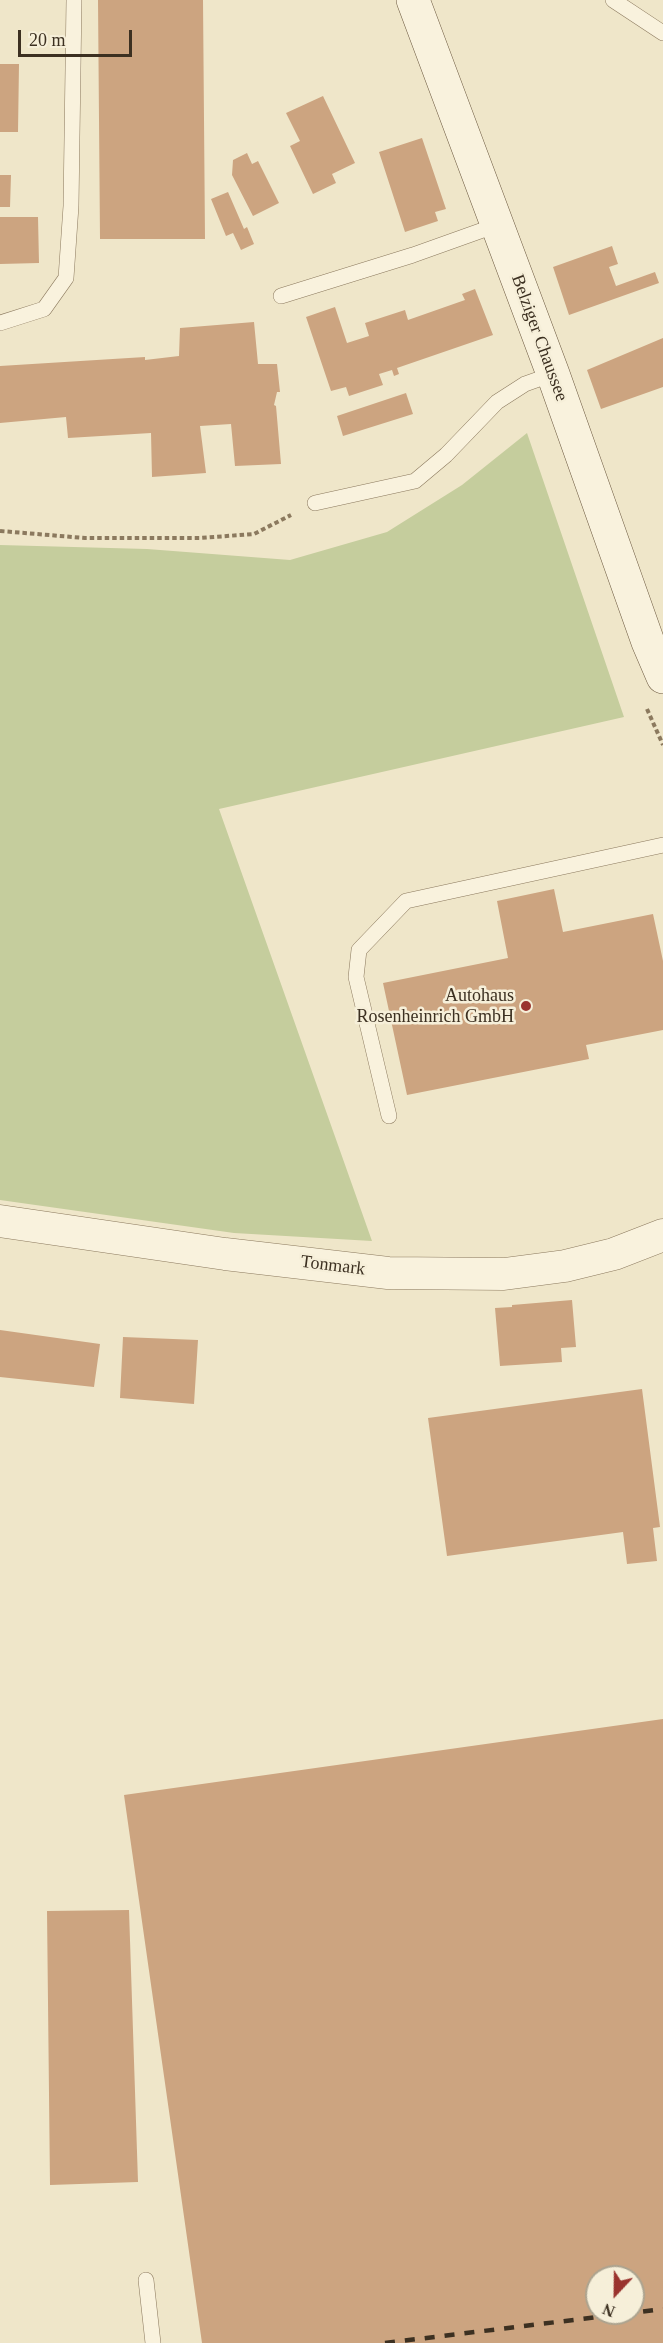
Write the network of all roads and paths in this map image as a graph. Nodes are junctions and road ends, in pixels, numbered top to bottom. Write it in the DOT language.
graph roads {
  1 [pos="74,0"];
  2 [pos="413,0"];
  3 [pos="613,0"];
  4 [pos="663,33"];
  5 [pos="497,225"];
  6 [pos="281,296"];
  7 [pos="0,323"];
  8 [pos="553,374"];
  9 [pos="315,503"];
  10 [pos="0,531"];
  11 [pos="663,677"];
  12 [pos="663,845"];
  13 [pos="389,1116"];
  14 [pos="0,1221"];
  15 [pos="663,1235"];
  16 [pos="146,2280"];
  17 [pos="153,2343"];
  1 -- 7 [label="lane"];
  2 -- 5 [label="main road, Belziger Chaussee"];
  3 -- 4 [label="lane"];
  5 -- 6 [label="lane"];
  5 -- 8 [label="main road, Belziger Chaussee"];
  8 -- 9 [label="lane"];
  8 -- 11 [label="main road, Belziger Chaussee"];
  9 -- 10 [label="path"];
  12 -- 13 [label="lane"];
  14 -- 15 [label="street, Tonmark"];
  16 -- 17 [label="lane"];
}
